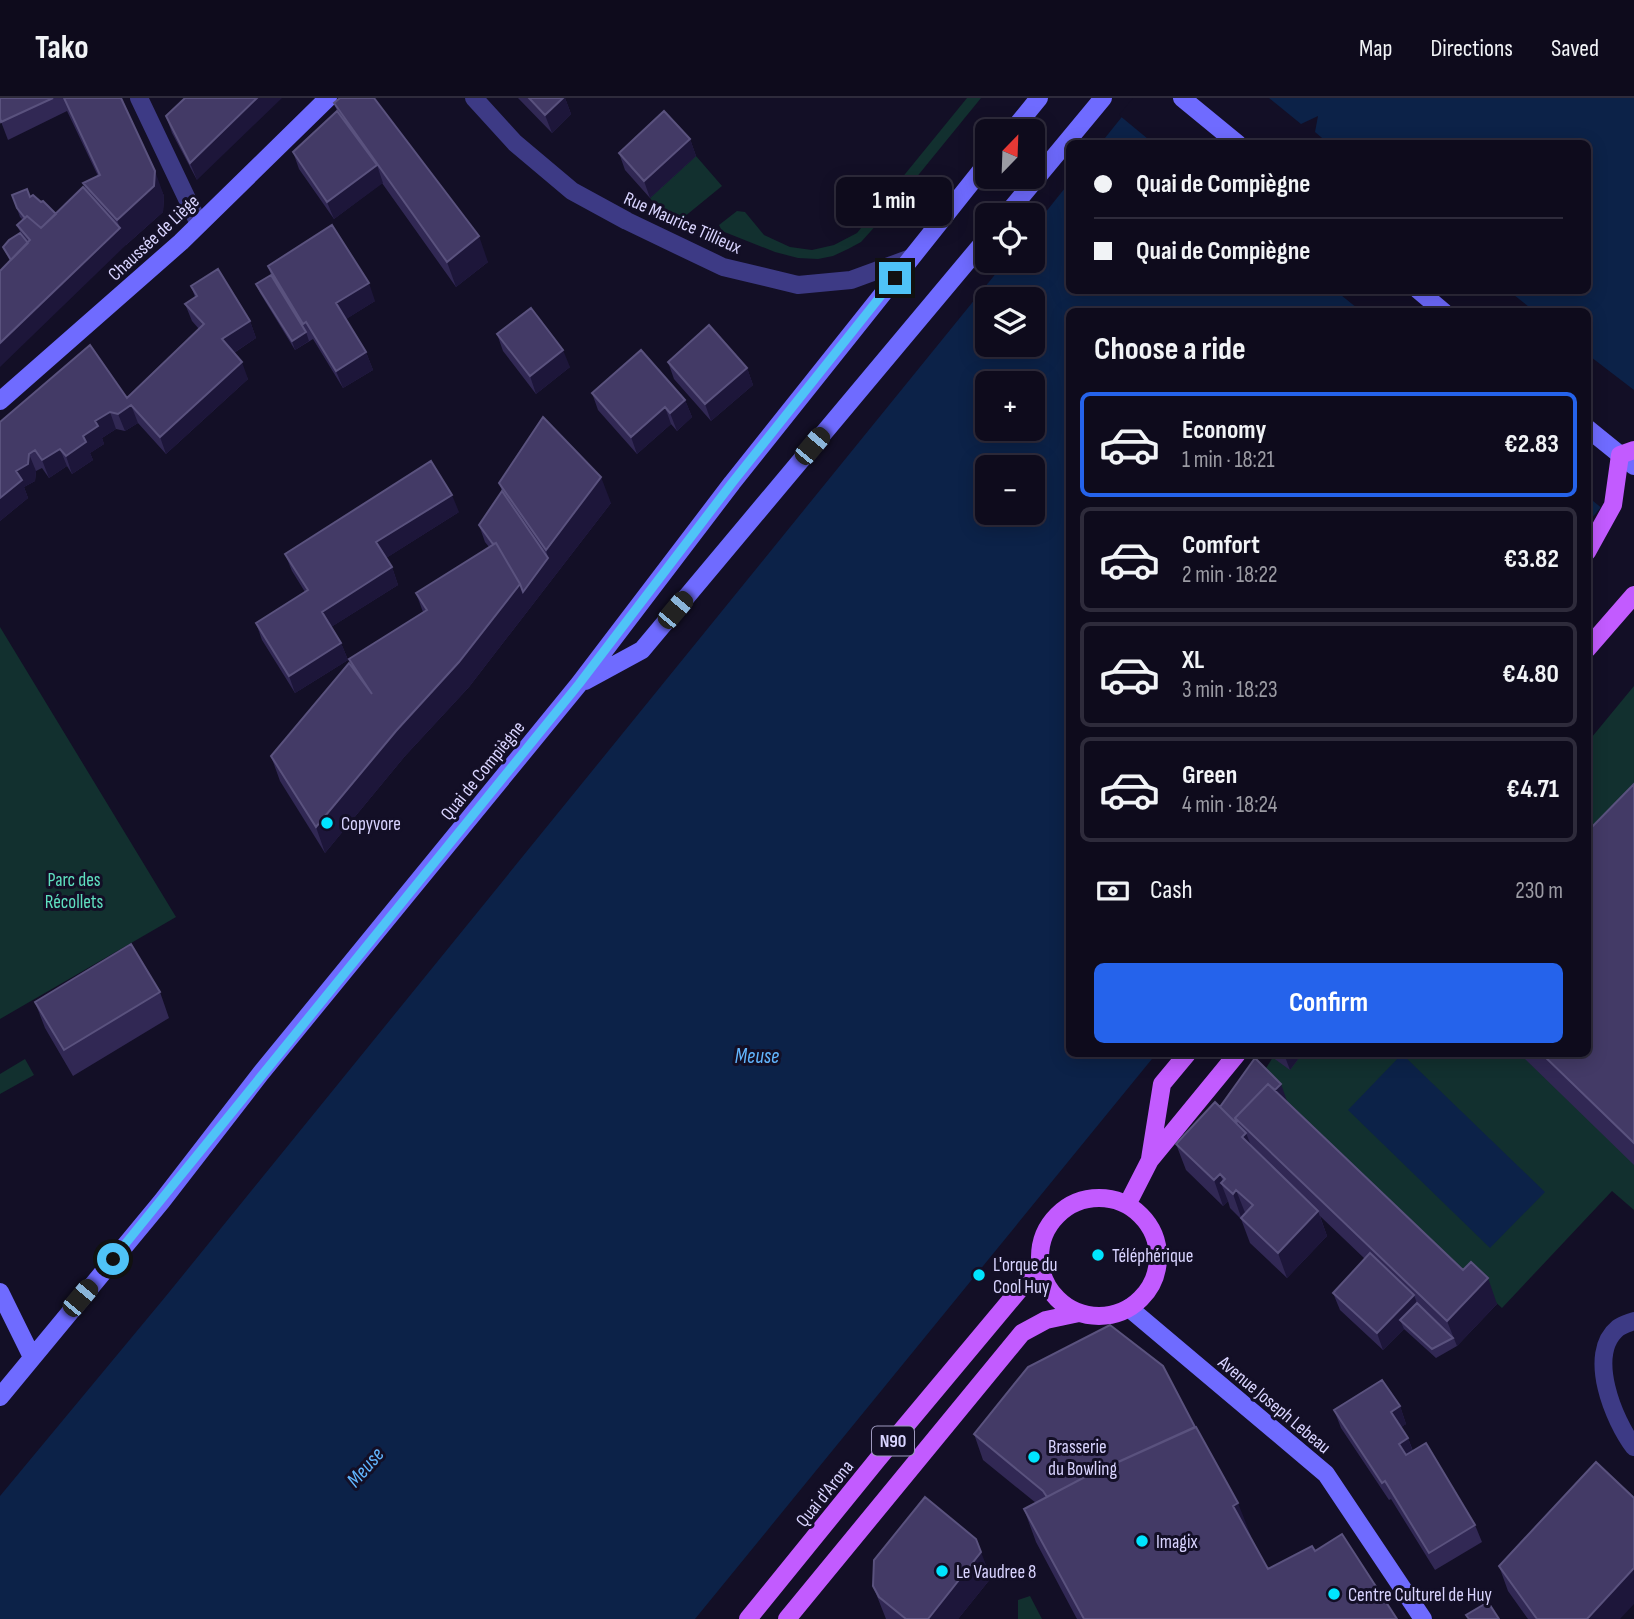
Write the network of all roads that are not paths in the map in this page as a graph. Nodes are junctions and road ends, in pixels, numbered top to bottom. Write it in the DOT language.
graph roads {
  1 [pos="139,98"];
  2 [pos="328,98"];
  3 [pos="474,98"];
  4 [pos="1039,98"];
  5 [pos="1103,98"];
  6 [pos="1182,98"];
  7 [pos="1022,119"];
  8 [pos="1069,140"];
  9 [pos="1233,140"];
  10 [pos="1066,143"];
  11 [pos="975,178"];
  12 [pos="1016,203"];
  13 [pos="199,224"];
  14 [pos="975,252"];
  15 [pos="911,258"];
  16 [pos="1423,294"];
  17 [pos="1439,308"];
  18 [pos="0,401"];
  19 [pos="1591,431"];
  20 [pos="1629,457"];
  21 [pos="1591,545"];
  22 [pos="1634,594"];
  23 [pos="1591,644"];
  24 [pos="579,684"];
  25 [pos="1184,1057"];
  26 [pos="1235,1057"];
  27 [pos="1150,1160"];
  28 [pos="1127,1205"];
  29 [pos="1040,1265"];
  30 [pos="0,1292"];
  31 [pos="1129,1308"];
  32 [pos="1079,1313"];
  33 [pos="1634,1321"];
  34 [pos="32,1357"];
  35 [pos="0,1396"];
  36 [pos="1634,1447"];
  37 [pos="748,1619"];
  38 [pos="787,1619"];
  39 [pos="1423,1619"];
  1 -- 13 [label="street"];
  2 -- 13 [label="main road, Chaussée de Liège"];
  3 -- 15 [label="street, Rue Maurice Tillieux"];
  4 -- 7 [label="main road"];
  5 -- 8 [label="main road"];
  6 -- 9 [label="main road"];
  10 -- 12 [label="main road"];
  11 -- 15 [label="main road, Quai de Compiègne"];
  13 -- 18 [label="main road, Chaussée de Liège"];
  14 -- 24 [label="main road"];
  15 -- 24 [label="main road, Quai de Compiègne"];
  16 -- 17 [label="main road"];
  19 -- 20 [label="main road"];
  20 -- 21 [label="main road"];
  22 -- 23 [label="main road"];
  24 -- 34 [label="main road, Quai de Compiègne"];
  25 -- 27 [label="main road"];
  26 -- 27 [label="main road"];
  27 -- 28 [label="main road"];
  28 -- 29 [label="main road"];
  28 -- 31 [label="main road"];
  29 -- 32 [label="main road"];
  29 -- 37 [label="main road, Quai d'Arona / N90"];
  30 -- 34 [label="main road"];
  31 -- 32 [label="main road, N90"];
  31 -- 39 [label="main road, Avenue Joseph Lebeau"];
  32 -- 38 [label="main road, N90"];
  33 -- 36 [label="street"];
  34 -- 35 [label="main road, Quai de Compiègne"];
}
